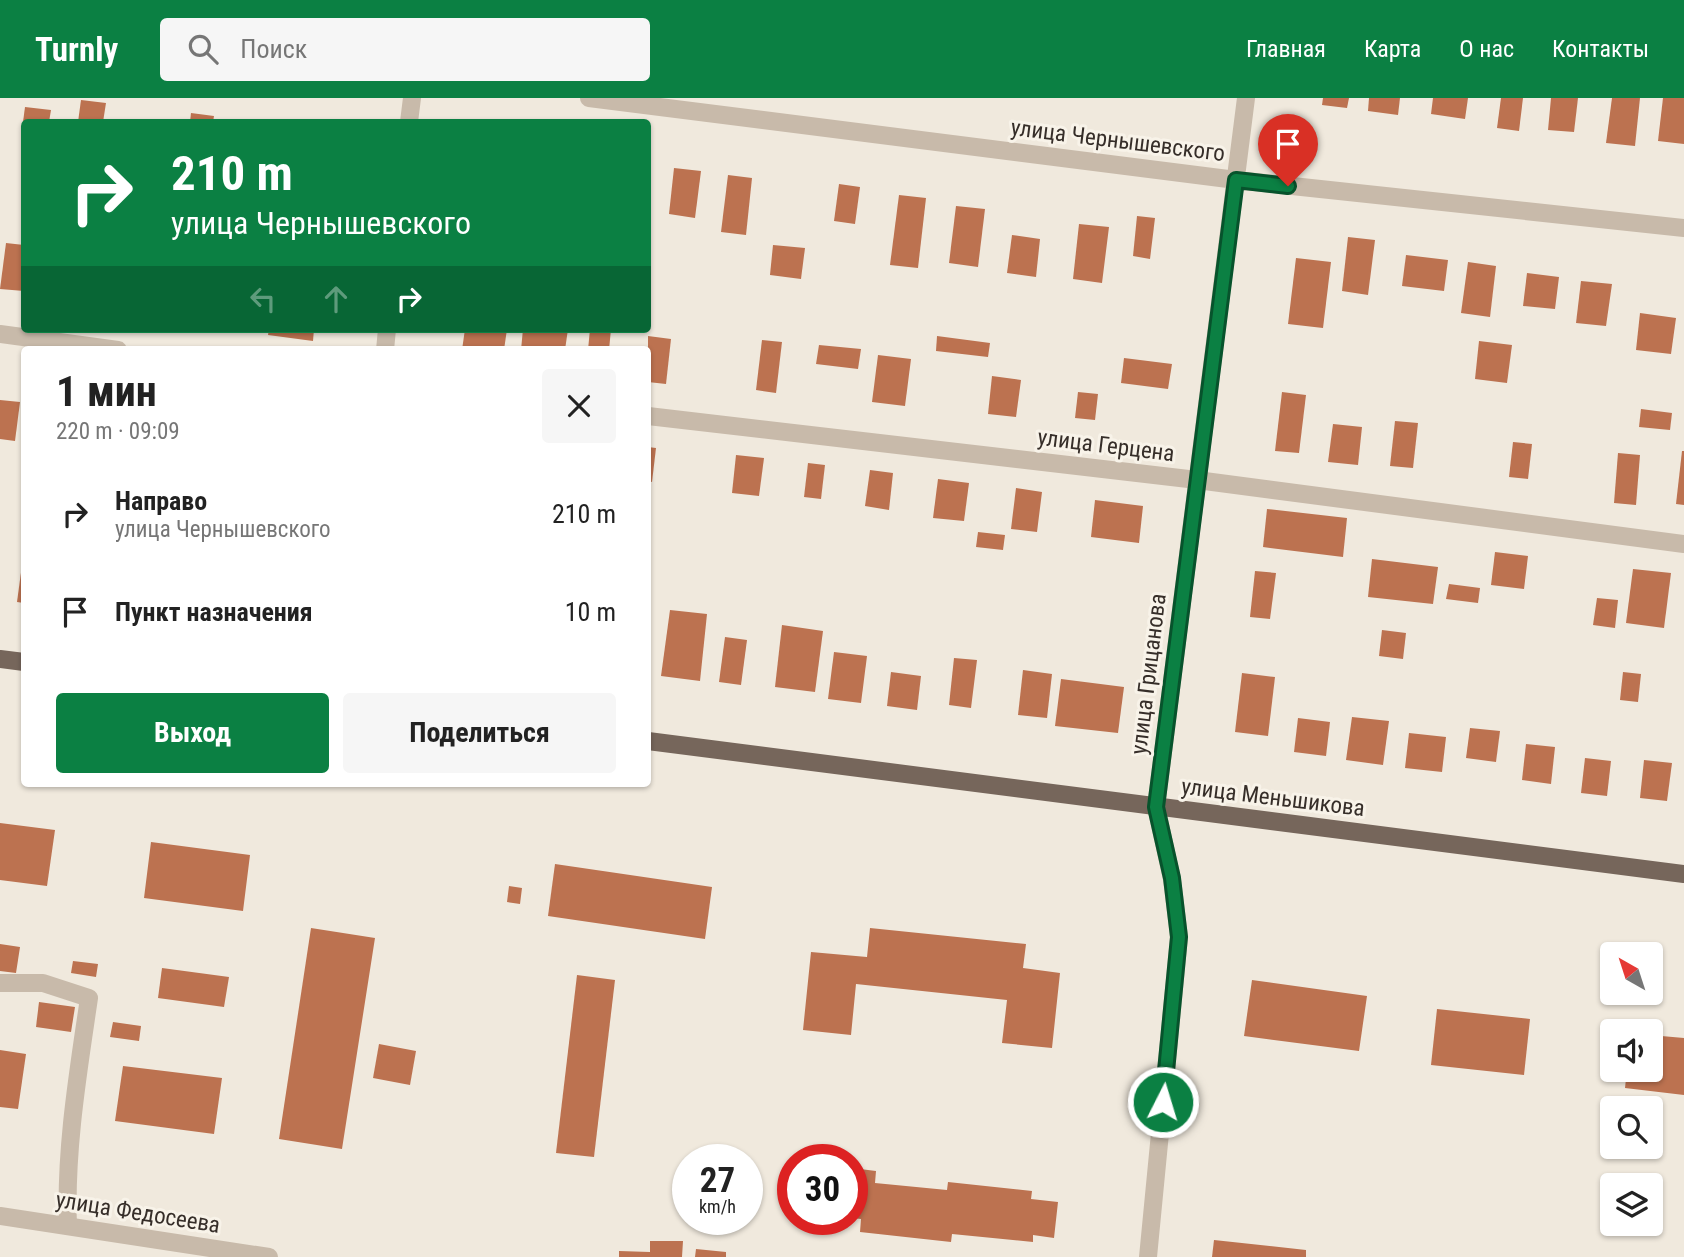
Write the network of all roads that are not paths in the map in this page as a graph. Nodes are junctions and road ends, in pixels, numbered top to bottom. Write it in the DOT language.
graph roads {
  1 [pos="412,98"];
  2 [pos="589,98"];
  3 [pos="1246,98"];
  4 [pos="409,119"];
  5 [pos="1236,180"];
  6 [pos="1684,228"];
  7 [pos="0,334"];
  8 [pos="88,346"];
  9 [pos="651,416"];
  10 [pos="1197,480"];
  11 [pos="1684,544"];
  12 [pos="0,659"];
  13 [pos="21,662"];
  14 [pos="651,741"];
  15 [pos="1156,807"];
  16 [pos="1684,874"];
  17 [pos="0,984"];
  18 [pos="0,1216"];
  19 [pos="68,1226"];
  20 [pos="269,1257"];
  21 [pos="1148,1257"];
  1 -- 4 [label="street"];
  2 -- 5 [label="street, улица Чернышевского"];
  3 -- 5 [label="street, улица Грицанова"];
  5 -- 6 [label="street, улица Чернышевского"];
  5 -- 10 [label="street, улица Грицанова"];
  7 -- 8 [label="street"];
  9 -- 10 [label="street, улица Герцена"];
  10 -- 11 [label="street, улица Герцена"];
  10 -- 15 [label="street, улица Грицанова"];
  12 -- 13 [label="main road"];
  14 -- 15 [label="main road, улица Меньшикова"];
  15 -- 16 [label="main road, улица Меньшикова"];
  15 -- 21 [label="street, улица Грицанова"];
  17 -- 19 [label="street"];
  18 -- 19 [label="street, улица Федосеева"];
  19 -- 20 [label="street, улица Федосеева"];
}
